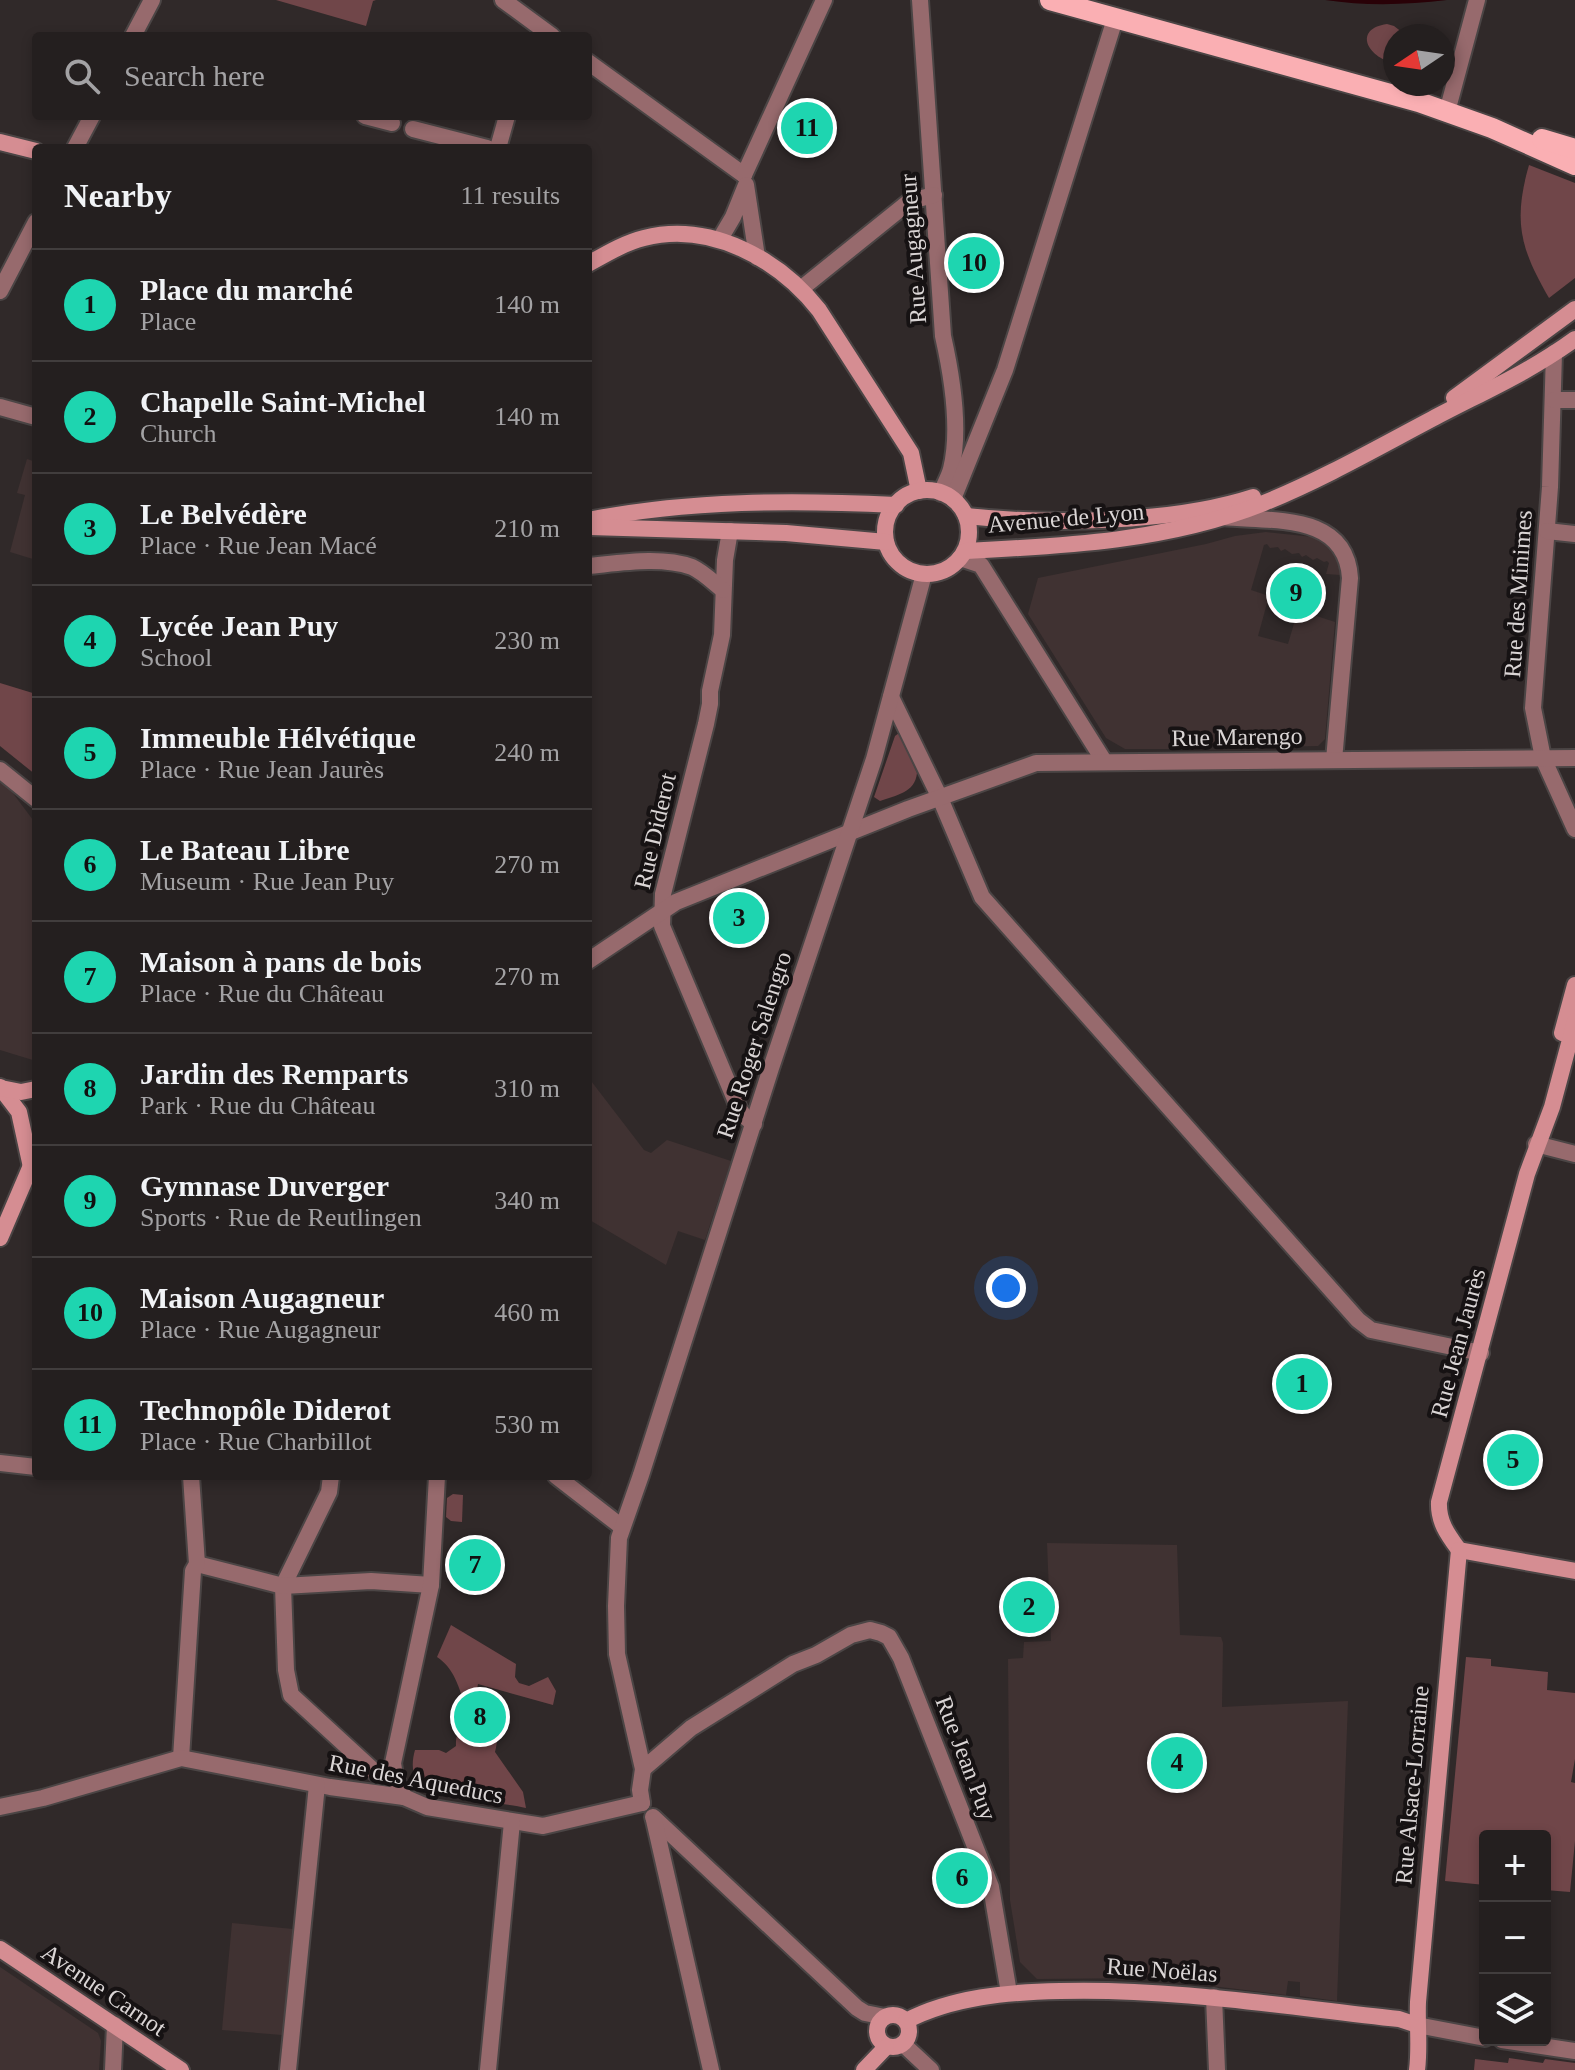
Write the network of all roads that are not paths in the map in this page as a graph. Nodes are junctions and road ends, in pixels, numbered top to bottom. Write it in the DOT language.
graph roads {
  1 [pos="152,0"];
  2 [pos="503,0"];
  3 [pos="824,0"];
  4 [pos="920,0"];
  5 [pos="1050,0"];
  6 [pos="1477,0"];
  7 [pos="1115,19"];
  8 [pos="135,32"];
  9 [pos="544,32"];
  10 [pos="592,65"];
  11 [pos="1447,112"];
  12 [pos="90,120"];
  13 [pos="380,120"];
  14 [pos="506,120"];
  15 [pos="392,123"];
  16 [pos="413,129"];
  17 [pos="1506,134"];
  18 [pos="0,142"];
  19 [pos="77,144"];
  20 [pos="471,144"];
  21 [pos="499,144"];
  22 [pos="1575,149"];
  23 [pos="32,150"];
  24 [pos="1575,165"];
  25 [pos="745,180"];
  26 [pos="934,195"];
  27 [pos="32,230"];
  28 [pos="720,239"];
  29 [pos="757,257"];
  30 [pos="592,262"];
  31 [pos="802,288"];
  32 [pos="0,291"];
  33 [pos="1575,309"];
  34 [pos="1575,339"];
  35 [pos="1554,353"];
  36 [pos="1554,400"];
  37 [pos="1575,400"];
  38 [pos="0,407"];
  39 [pos="32,416"];
  40 [pos="1410,430"];
  41 [pos="1350,464"];
  42 [pos="919,491"];
  43 [pos="947,496"];
  44 [pos="896,505"];
  45 [pos="966,516"];
  46 [pos="1223,517"];
  47 [pos="592,519"];
  48 [pos="592,527"];
  49 [pos="730,531"];
  50 [pos="1547,531"];
  51 [pos="1575,534"];
  52 [pos="886,542"];
  53 [pos="963,554"];
  54 [pos="592,566"];
  55 [pos="924,574"];
  56 [pos="723,590"];
  57 [pos="891,697"];
  58 [pos="1543,758"];
  59 [pos="1575,758"];
  60 [pos="1334,760"];
  61 [pos="1104,761"];
  62 [pos="0,770"];
  63 [pos="32,796"];
  64 [pos="940,798"];
  65 [pos="1575,829"];
  66 [pos="850,833"];
  67 [pos="662,911"];
  68 [pos="592,958"];
  69 [pos="1575,985"];
  70 [pos="1575,1021"];
  71 [pos="0,1088"];
  72 [pos="32,1090"];
  73 [pos="754,1124"];
  74 [pos="1536,1144"];
  75 [pos="32,1154"];
  76 [pos="1575,1154"];
  77 [pos="32,1165"];
  78 [pos="20,1192"];
  79 [pos="0,1238"];
  80 [pos="0,1255"];
  81 [pos="1481,1353"];
  82 [pos="0,1463"];
  83 [pos="32,1467"];
  84 [pos="191,1480"];
  85 [pos="330,1480"];
  86 [pos="437,1480"];
  87 [pos="561,1480"];
  88 [pos="622,1527"];
  89 [pos="1459,1550"];
  90 [pos="197,1564"];
  91 [pos="1575,1571"];
  92 [pos="431,1585"];
  93 [pos="283,1586"];
  94 [pos="181,1758"];
  95 [pos="393,1763"];
  96 [pos="643,1769"];
  97 [pos="377,1774"];
  98 [pos="317,1785"];
  99 [pos="349,1790"];
  100 [pos="404,1797"];
  101 [pos="642,1803"];
  102 [pos="0,1807"];
  103 [pos="653,1817"];
  104 [pos="512,1822"];
  105 [pos="0,1949"];
  106 [pos="1009,1993"];
  107 [pos="1214,1997"];
  108 [pos="885,2017"];
  109 [pos="906,2021"];
  110 [pos="115,2025"];
  111 [pos="1417,2025"];
  112 [pos="1479,2037"];
  113 [pos="903,2044"];
  114 [pos="1542,2046"];
  115 [pos="886,2047"];
  116 [pos="1575,2051"];
  117 [pos="113,2070"];
  118 [pos="181,2070"];
  119 [pos="288,2070"];
  120 [pos="488,2070"];
  121 [pos="711,2070"];
  122 [pos="864,2070"];
  123 [pos="931,2070"];
  124 [pos="1217,2070"];
  125 [pos="1417,2070"];
  1 -- 8 [label="street"];
  2 -- 9 [label="street"];
  3 -- 25 [label="street"];
  4 -- 26 [label="street, Rue Augagneur"];
  5 -- 7 [label="main road"];
  6 -- 11 [label="street"];
  7 -- 11 [label="main road"];
  7 -- 43 [label="street"];
  10 -- 25 [label="street"];
  11 -- 17 [label="main road"];
  12 -- 19 [label="street"];
  13 -- 15 [label="street"];
  14 -- 21 [label="street"];
  16 -- 20 [label="street"];
  17 -- 22 [label="main road"];
  17 -- 24 [label="main road"];
  18 -- 23 [label="street"];
  25 -- 28 [label="street"];
  25 -- 29 [label="street"];
  26 -- 31 [label="street"];
  26 -- 43 [label="street, Rue Augagneur"];
  27 -- 32 [label="street"];
  28 -- 29 [label="street"];
  28 -- 30 [label="street"];
  29 -- 31 [label="street"];
  31 -- 42 [label="street"];
  33 -- 40 [label="street, Avenue de Lyon"];
  34 -- 35 [label="street, Avenue de Lyon"];
  35 -- 36 [label="street, Rue des Minimes"];
  35 -- 40 [label="street, Avenue de Lyon"];
  36 -- 37 [label="street"];
  36 -- 50 [label="street, Rue des Minimes"];
  38 -- 39 [label="street"];
  40 -- 41 [label="street, Avenue de Lyon"];
  41 -- 45 [label="street, Avenue de Lyon"];
  41 -- 46 [label="street, Avenue de Lyon"];
  42 -- 43 [label="street"];
  42 -- 44 [label="street"];
  43 -- 45 [label="street"];
  44 -- 47 [label="street"];
  44 -- 52 [label="street"];
  45 -- 53 [label="street"];
  46 -- 53 [label="street, Avenue de Lyon"];
  46 -- 60 [label="street"];
  48 -- 49 [label="street"];
  49 -- 52 [label="street"];
  49 -- 56 [label="street, Rue Diderot"];
  50 -- 51 [label="street"];
  50 -- 58 [label="street, Rue des Minimes"];
  52 -- 55 [label="street"];
  53 -- 55 [label="street"];
  53 -- 61 [label="street"];
  54 -- 56 [label="street"];
  55 -- 57 [label="street, Rue Roger Salengro"];
  56 -- 67 [label="street, Rue Diderot"];
  57 -- 64 [label="street"];
  57 -- 66 [label="street, Rue Roger Salengro"];
  58 -- 59 [label="street, Rue Marengo"];
  58 -- 60 [label="street, Rue Marengo"];
  58 -- 65 [label="street, Rue des Minimes"];
  60 -- 61 [label="street, Rue Marengo"];
  61 -- 64 [label="street, Rue Marengo"];
  62 -- 63 [label="street"];
  64 -- 66 [label="street, Rue Marengo"];
  64 -- 81 [label="street"];
  66 -- 67 [label="street, Rue Marengo"];
  66 -- 73 [label="street, Rue Roger Salengro"];
  67 -- 68 [label="street, Rue Marengo"];
  67 -- 73 [label="street, Rue Diderot"];
  69 -- 74 [label="street, Rue Jean Jaurès"];
  70 -- 74 [label="street, Rue Jean Jaurès"];
  71 -- 72 [label="street"];
  71 -- 75 [label="street"];
  73 -- 88 [label="street, Rue Roger Salengro"];
  74 -- 76 [label="street"];
  74 -- 81 [label="street, Rue Jean Jaurès"];
  77 -- 78 [label="street"];
  78 -- 79 [label="street"];
  78 -- 80 [label="street"];
  81 -- 89 [label="street, Rue Jean Jaurès"];
  82 -- 83 [label="street"];
  84 -- 90 [label="street"];
  85 -- 93 [label="street"];
  86 -- 92 [label="street"];
  87 -- 88 [label="street"];
  88 -- 96 [label="street, Rue Roger Salengro"];
  89 -- 91 [label="street"];
  89 -- 111 [label="street, Rue Alsace-Lorraine"];
  90 -- 93 [label="street"];
  90 -- 94 [label="street"];
  92 -- 93 [label="street"];
  92 -- 95 [label="street"];
  93 -- 97 [label="street"];
  94 -- 98 [label="street, Rue des Aqueducs"];
  94 -- 102 [label="street"];
  95 -- 97 [label="street"];
  95 -- 100 [label="street"];
  96 -- 101 [label="street, Rue Roger Salengro"];
  96 -- 106 [label="street, Rue Jean Puy"];
  97 -- 99 [label="street"];
  98 -- 99 [label="street, Rue des Aqueducs"];
  98 -- 119 [label="street"];
  99 -- 100 [label="street, Rue des Aqueducs"];
  100 -- 104 [label="street, Rue des Aqueducs"];
  101 -- 103 [label="street"];
  101 -- 104 [label="street, Rue des Aqueducs"];
  103 -- 108 [label="street"];
  103 -- 121 [label="street"];
  104 -- 120 [label="street"];
  105 -- 110 [label="street, Avenue Carnot"];
  106 -- 107 [label="street, Rue Noëlas"];
  106 -- 109 [label="street, Rue Noëlas"];
  107 -- 111 [label="street, Rue Noëlas"];
  107 -- 124 [label="street"];
  108 -- 109 [label="street"];
  108 -- 115 [label="street"];
  109 -- 113 [label="street"];
  110 -- 117 [label="street"];
  110 -- 118 [label="street, Avenue Carnot"];
  111 -- 112 [label="street"];
  111 -- 125 [label="street, Rue Alsace-Lorraine"];
  113 -- 115 [label="street"];
  113 -- 123 [label="street"];
  114 -- 116 [label="street"];
  115 -- 122 [label="street"];
}
